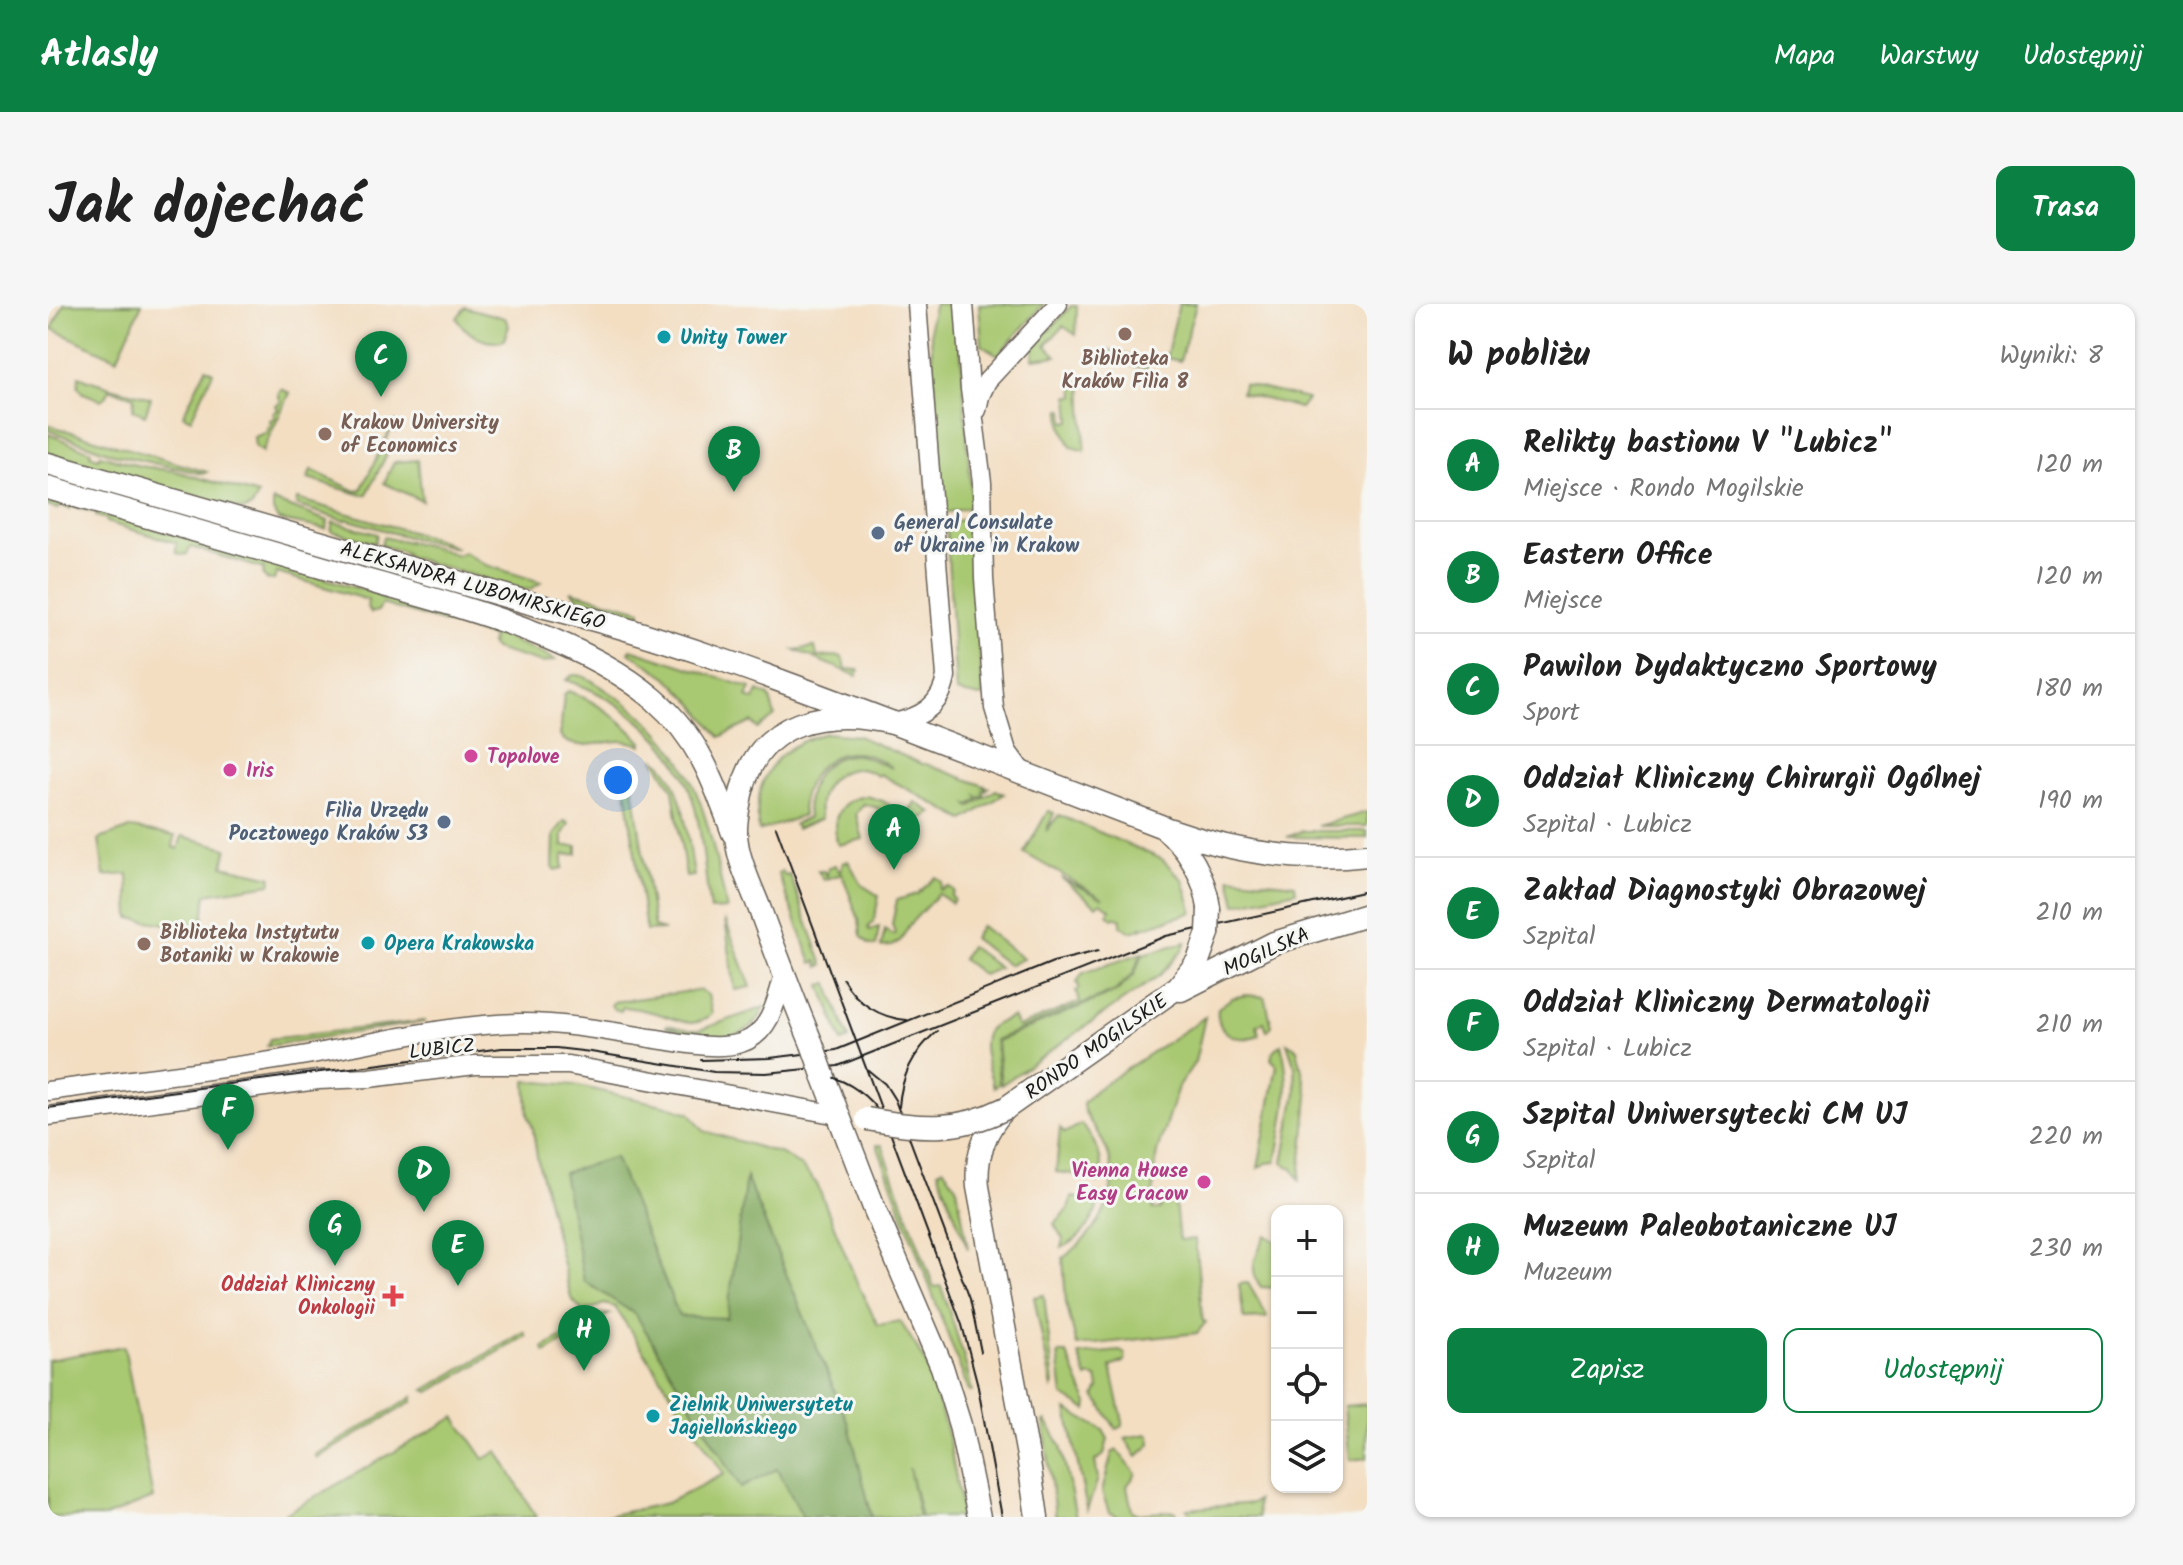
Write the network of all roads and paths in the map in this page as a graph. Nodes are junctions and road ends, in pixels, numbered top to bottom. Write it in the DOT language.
graph roads {
  1 [pos="964,304"];
  2 [pos="1058,304"];
  3 [pos="919,309"];
  4 [pos="975,425"];
  5 [pos="48,464"];
  6 [pos="48,488"];
  7 [pos="893,723"];
  8 [pos="1023,773"];
  9 [pos="1163,827"];
  10 [pos="736,842"];
  11 [pos="1367,855"];
  12 [pos="1367,915"];
  13 [pos="784,974"];
  14 [pos="1169,995"];
  15 [pos="48,1091"];
  16 [pos="1006,1108"];
  17 [pos="838,1115"];
  18 [pos="48,1116"];
  19 [pos="979,1517"];
  20 [pos="1037,1517"];
  1 -- 4 [label="street"];
  2 -- 4 [label="street"];
  3 -- 7 [label="street"];
  4 -- 8 [label="street"];
  5 -- 7 [label="main road, ALEKSANDRA LUBOMIRSKIEGO"];
  6 -- 10 [label="main road, ALEKSANDRA LUBOMIRSKIEGO"];
  7 -- 8 [label="main road, RONDO MOGILSKIE"];
  7 -- 10 [label="main road, RONDO MOGILSKIE"];
  8 -- 9 [label="main road, RONDO MOGILSKIE"];
  9 -- 11 [label="main road"];
  9 -- 14 [label="main road, RONDO MOGILSKIE, bridge"];
  10 -- 13 [label="main road, RONDO MOGILSKIE"];
  12 -- 14 [label="main road, MOGILSKA"];
  13 -- 15 [label="street, LUBICZ"];
  13 -- 17 [label="main road, RONDO MOGILSKIE, bridge"];
  14 -- 16 [label="main road, RONDO MOGILSKIE"];
  16 -- 17 [label="main road, RONDO MOGILSKIE, bridge"];
  16 -- 20 [label="main road"];
  17 -- 18 [label="street, LUBICZ"];
  17 -- 19 [label="main road"];
}
